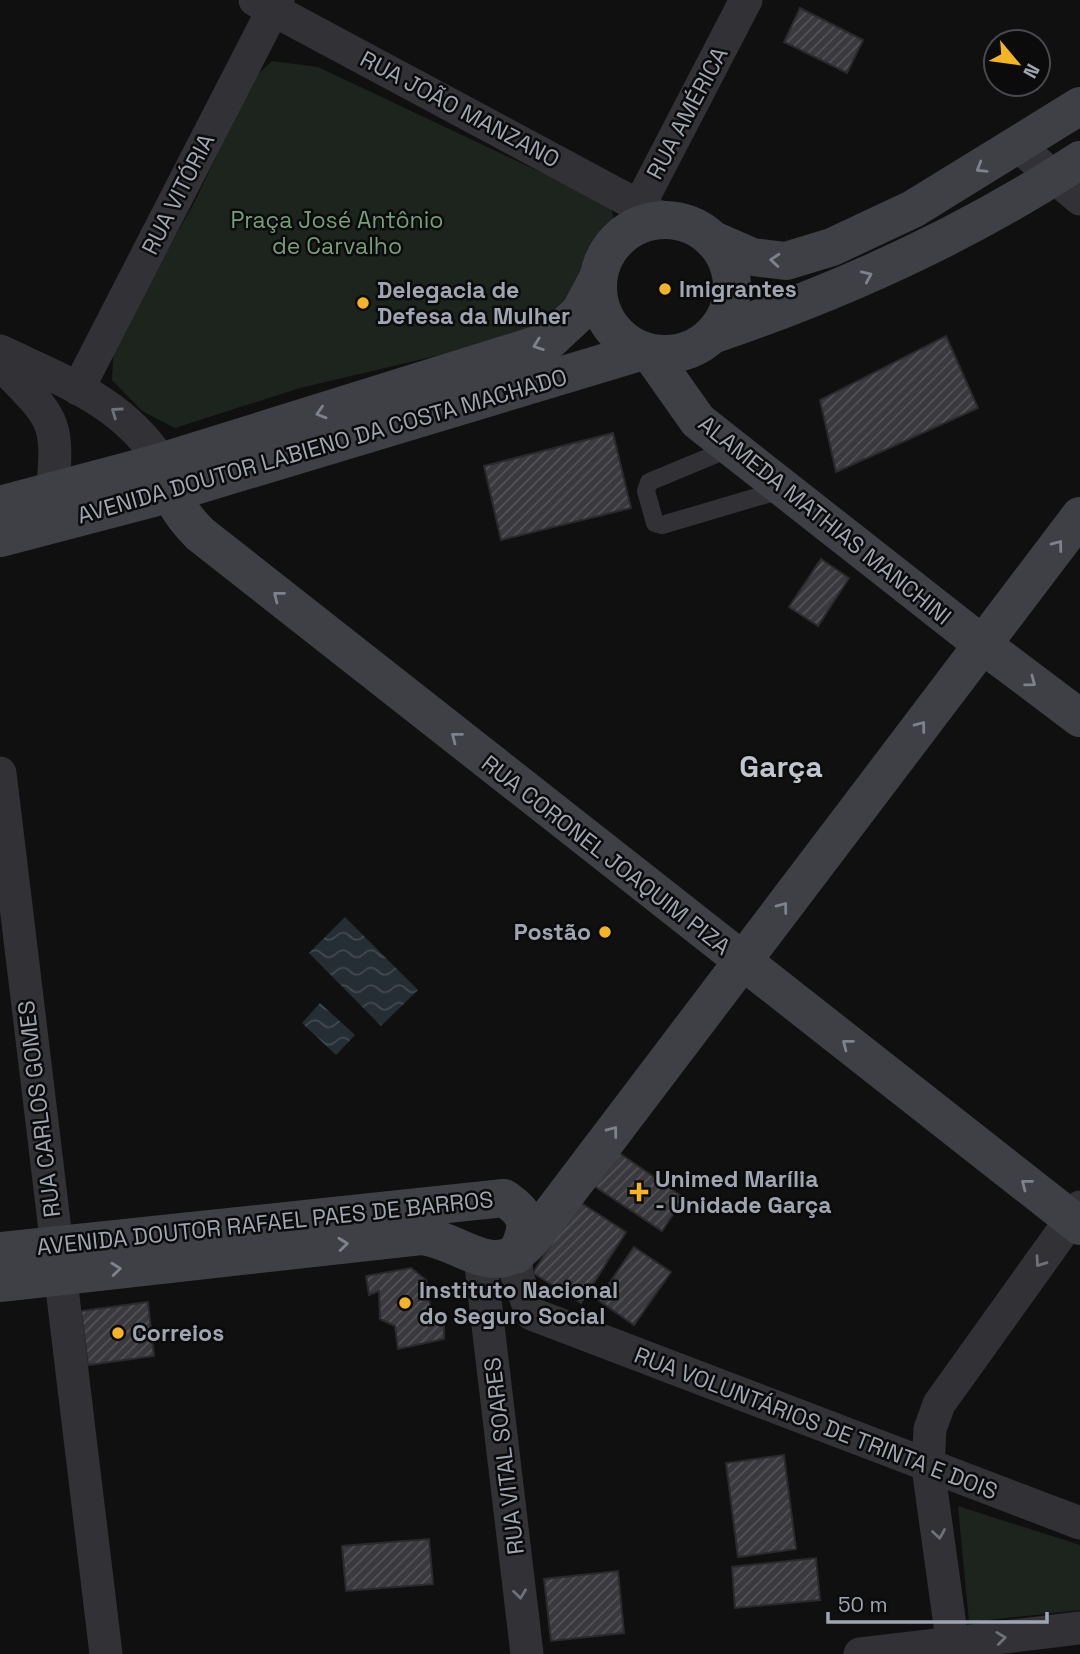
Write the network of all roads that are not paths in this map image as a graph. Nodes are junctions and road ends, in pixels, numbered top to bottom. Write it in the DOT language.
graph roads {
  1 [pos="746,0"];
  2 [pos="268,3"];
  3 [pos="1080,106"];
  4 [pos="1018,146"];
  5 [pos="1071,179"];
  6 [pos="646,217"];
  7 [pos="713,240"];
  8 [pos="598,278"];
  9 [pos="712,335"];
  10 [pos="0,351"];
  11 [pos="646,352"];
  12 [pos="0,363"];
  13 [pos="78,389"];
  14 [pos="731,448"];
  15 [pos="164,478"];
  16 [pos="784,489"];
  17 [pos="52,492"];
  18 [pos="0,505"];
  19 [pos="1080,516"];
  20 [pos="0,538"];
  21 [pos="983,646"];
  22 [pos="1080,718"];
  23 [pos="0,773"];
  24 [pos="741,961"];
  25 [pos="1077,1217"];
  26 [pos="0,1251"];
  27 [pos="498,1257"];
  28 [pos="57,1260"];
  29 [pos="0,1283"];
  30 [pos="532,1314"];
  31 [pos="490,1342"];
  32 [pos="928,1466"];
  33 [pos="1080,1523"];
  34 [pos="1080,1628"];
  35 [pos="954,1649"];
  36 [pos="106,1654"];
  37 [pos="527,1654"];
  38 [pos="860,1654"];
  1 -- 6 [label="street, RUA AMÉRICA"];
  2 -- 6 [label="street, RUA JOÃO MANZANO"];
  2 -- 13 [label="street, RUA VITÓRIA"];
  3 -- 4 [label="main road"];
  4 -- 5 [label="street"];
  4 -- 7 [label="main road, one-way"];
  9 -- 5 [label="main road, one-way"];
  6 -- 7 [label="main road"];
  6 -- 8 [label="main road"];
  7 -- 9 [label="main road"];
  8 -- 11 [label="main road"];
  8 -- 15 [label="main road, AVENIDA DOUTOR LABIENO DA COSTA MACHADO, one-way"];
  9 -- 11 [label="main road"];
  10 -- 13 [label="street"];
  11 -- 14 [label="main road, ALAMEDA MATHIAS MANCHINI"];
  11 -- 15 [label="main road, AVENIDA DOUTOR LABIENO DA COSTA MACHADO"];
  12 -- 17 [label="street"];
  15 -- 13 [label="street, one-way"];
  14 -- 16 [label="main road, ALAMEDA MATHIAS MANCHINI"];
  14 -- 16 [label="lane"];
  15 -- 17 [label="main road, AVENIDA DOUTOR LABIENO DA COSTA MACHADO"];
  15 -- 20 [label="main road, AVENIDA DOUTOR LABIENO DA COSTA MACHADO"];
  24 -- 15 [label="main road, RUA CORONEL JOAQUIM PIZA, one-way"];
  16 -- 21 [label="main road, ALAMEDA MATHIAS MANCHINI"];
  17 -- 18 [label="main road, AVENIDA DOUTOR LABIENO DA COSTA MACHADO"];
  21 -- 19 [label="main road, one-way"];
  21 -- 22 [label="main road, ALAMEDA MATHIAS MANCHINI, one-way"];
  24 -- 21 [label="main road, one-way"];
  23 -- 28 [label="street, RUA CARLOS GOMES"];
  25 -- 24 [label="main road, RUA CORONEL JOAQUIM PIZA, one-way"];
  27 -- 24 [label="main road, one-way"];
  25 -- 32 [label="street, one-way"];
  26 -- 28 [label="main road, AVENIDA DOUTOR RAFAEL PAES DE BARROS"];
  28 -- 27 [label="main road, AVENIDA DOUTOR RAFAEL PAES DE BARROS, one-way"];
  27 -- 28 [label="main road, AVENIDA DOUTOR RAFAEL PAES DE BARROS"];
  27 -- 30 [label="street"];
  27 -- 31 [label="street, RUA VITAL SOARES"];
  28 -- 29 [label="main road, AVENIDA DOUTOR RAFAEL PAES DE BARROS"];
  28 -- 36 [label="street, RUA CARLOS GOMES"];
  30 -- 31 [label="street"];
  30 -- 32 [label="street, RUA VOLUNTÁRIOS DE TRINTA E DOIS"];
  31 -- 37 [label="street, RUA VITAL SOARES, one-way"];
  32 -- 33 [label="street, RUA VOLUNTÁRIOS DE TRINTA E DOIS"];
  32 -- 35 [label="street, one-way"];
  35 -- 34 [label="street, one-way"];
  35 -- 38 [label="street"];
}
